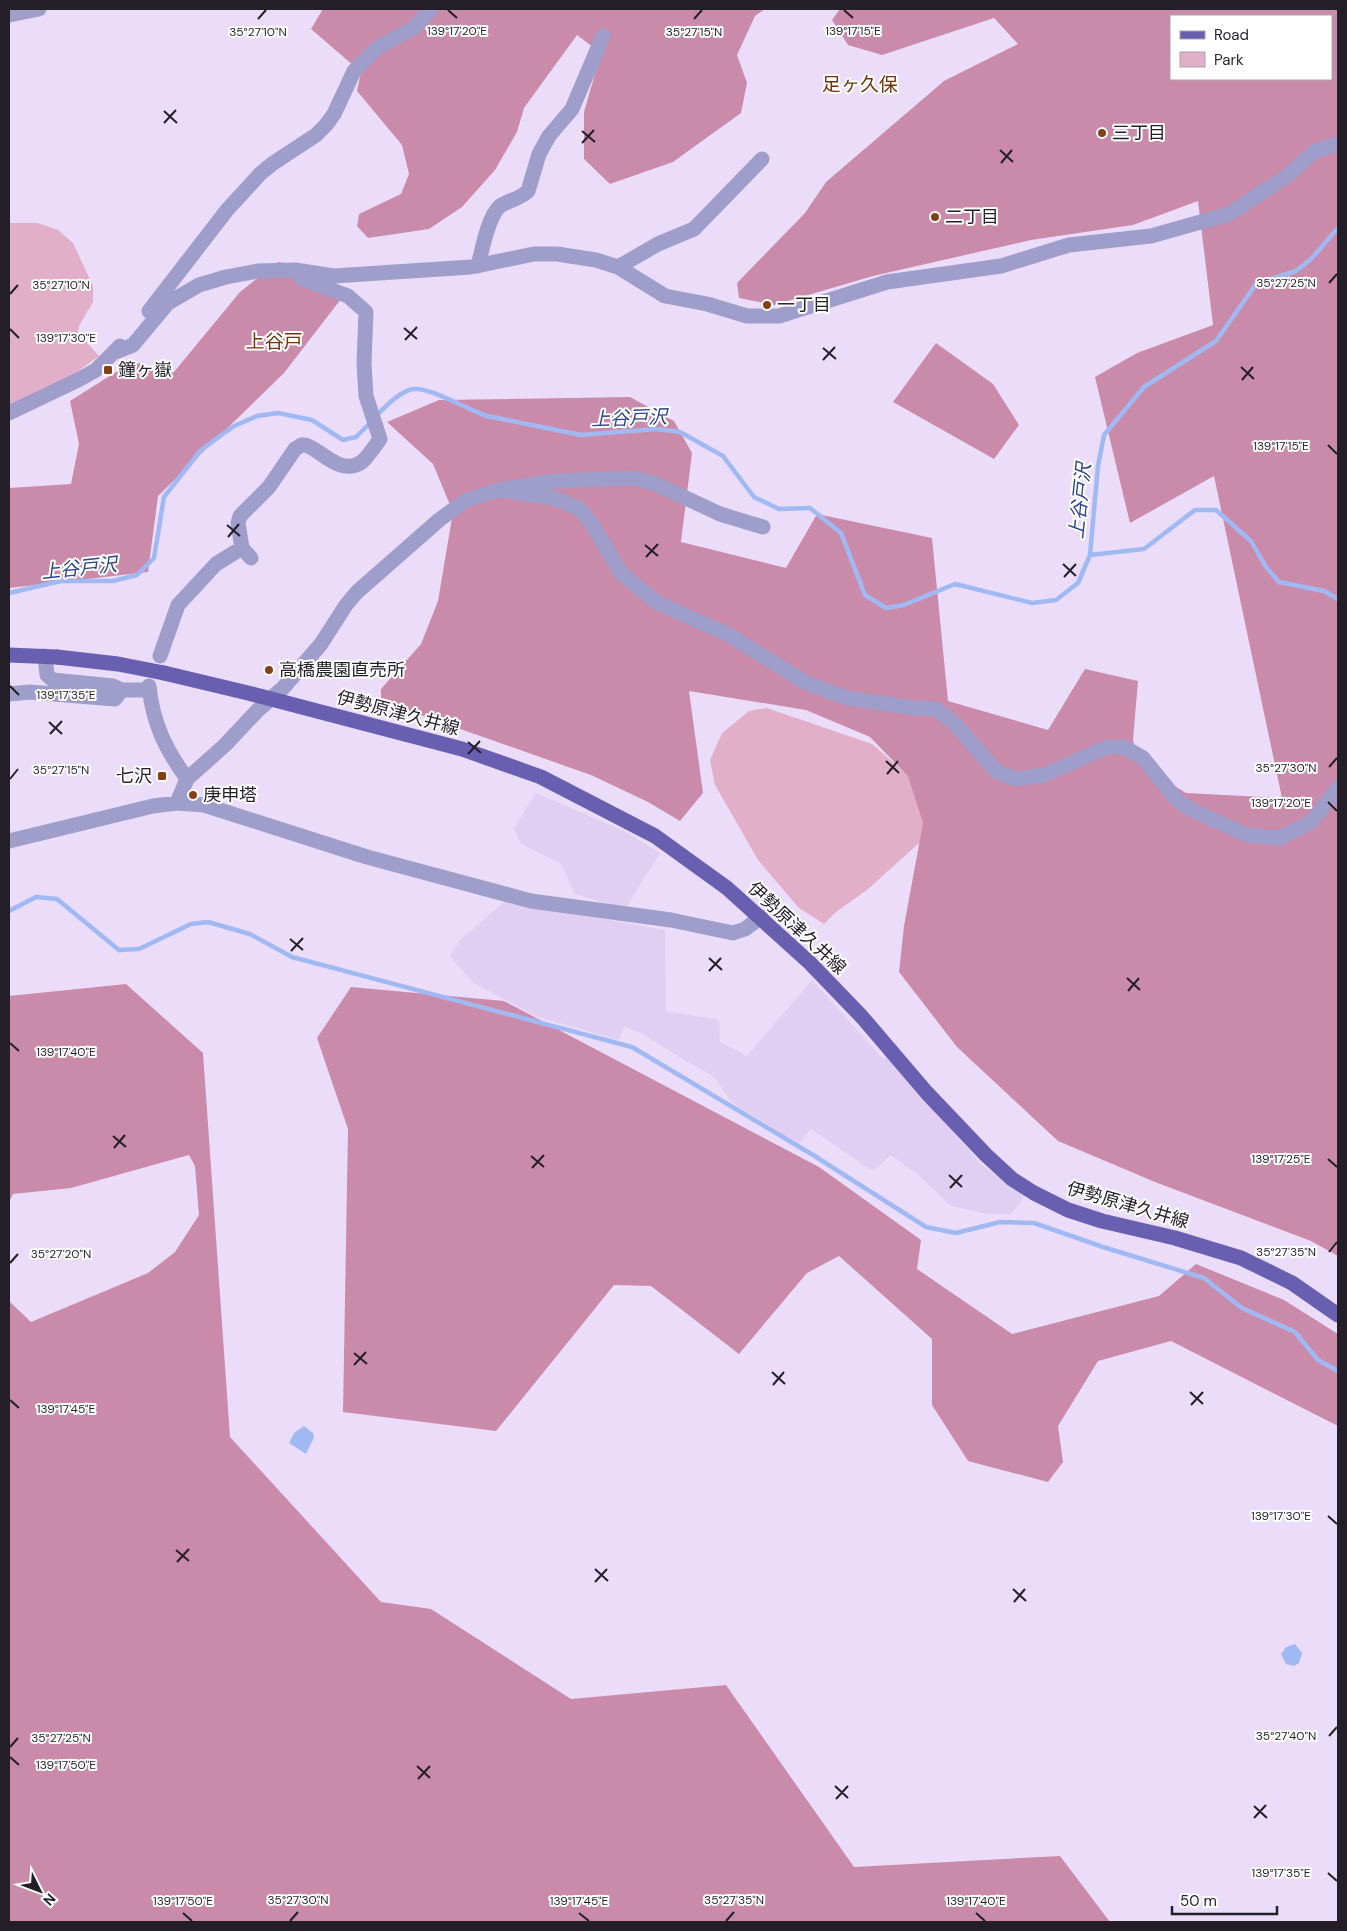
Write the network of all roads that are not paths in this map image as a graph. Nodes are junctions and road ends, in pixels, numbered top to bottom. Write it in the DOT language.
graph roads {
  1 [pos="39,9"];
  2 [pos="431,9"];
  3 [pos="9,15"];
  4 [pos="603,36"];
  5 [pos="1338,144"];
  6 [pos="762,159"];
  7 [pos="478,266"];
  8 [pos="618,267"];
  9 [pos="295,270"];
  10 [pos="113,353"];
  11 [pos="9,413"];
  12 [pos="498,490"];
  13 [pos="763,527"];
  14 [pos="9,655"];
  15 [pos="45,656"];
  16 [pos="160,656"];
  17 [pos="122,690"];
  18 [pos="9,694"];
  19 [pos="270,698"];
  20 [pos="187,779"];
  21 [pos="1338,788"];
  22 [pos="178,803"];
  23 [pos="9,841"];
  24 [pos="761,917"];
  25 [pos="1338,1315"];
  1 -- 3 [label="street"];
  2 -- 10 [label="street"];
  4 -- 7 [label="street"];
  5 -- 8 [label="street"];
  6 -- 8 [label="street"];
  7 -- 8 [label="street"];
  7 -- 9 [label="street"];
  9 -- 10 [label="street"];
  9 -- 16 [label="street"];
  10 -- 11 [label="street"];
  12 -- 13 [label="street"];
  12 -- 19 [label="street"];
  12 -- 21 [label="street"];
  14 -- 15 [label="main road, 伊勢原津久井線"];
  15 -- 17 [label="street"];
  15 -- 19 [label="main road, 伊勢原津久井線, bridge"];
  17 -- 18 [label="street"];
  17 -- 20 [label="street"];
  19 -- 20 [label="street"];
  19 -- 24 [label="main road, 伊勢原津久井線"];
  20 -- 22 [label="street"];
  22 -- 23 [label="street"];
  22 -- 24 [label="street"];
  24 -- 25 [label="main road, 伊勢原津久井線"];
}
